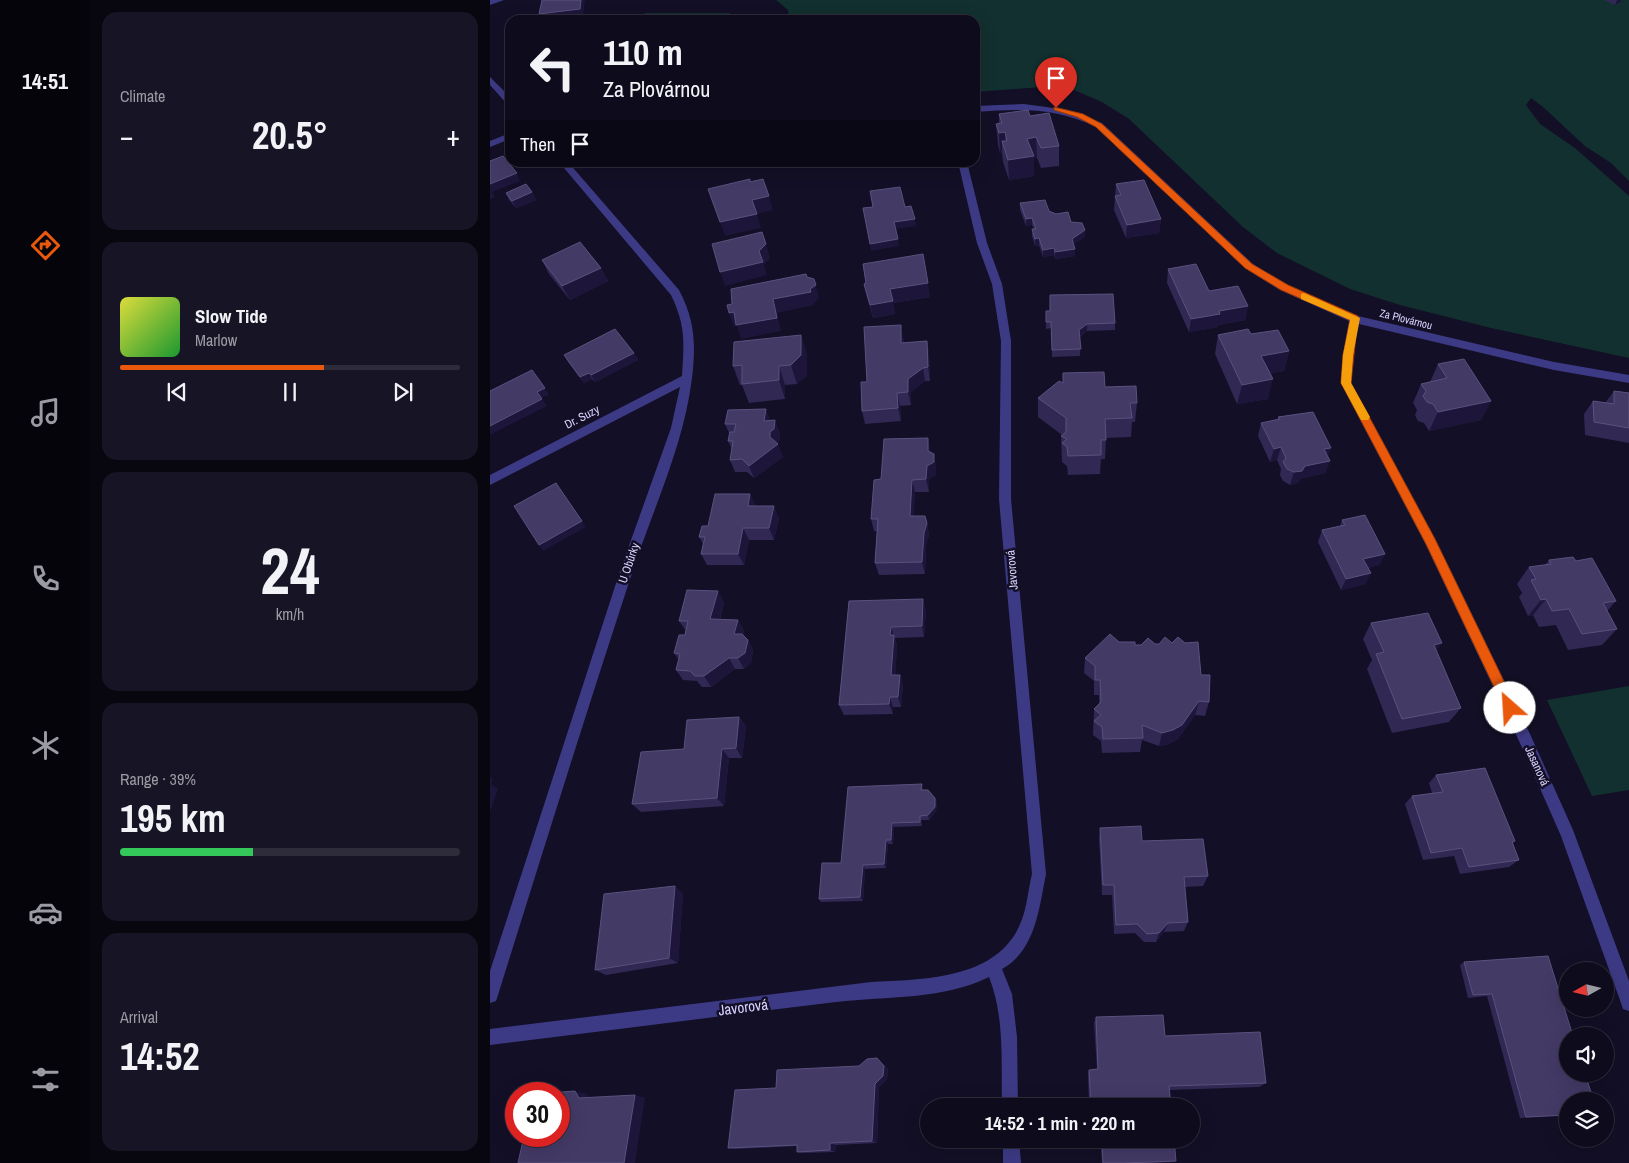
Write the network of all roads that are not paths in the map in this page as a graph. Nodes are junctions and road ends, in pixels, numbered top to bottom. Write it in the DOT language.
graph roads {
  1 [pos="500,0"];
  2 [pos="490,3"];
  3 [pos="490,80"];
  4 [pos="505,96"];
  5 [pos="980,109"];
  6 [pos="505,138"];
  7 [pos="490,144"];
  8 [pos="567,167"];
  9 [pos="963,167"];
  10 [pos="1355,318"];
  11 [pos="687,378"];
  12 [pos="1629,380"];
  13 [pos="490,480"];
  14 [pos="992,965"];
  15 [pos="490,995"];
  16 [pos="1629,1003"];
  17 [pos="490,1037"];
  18 [pos="1010,1098"];
  19 [pos="1011,1148"];
  20 [pos="1012,1163"];
  1 -- 2 [label="street"];
  3 -- 4 [label="street"];
  5 -- 10 [label="street, Za Plovárnou"];
  6 -- 7 [label="street"];
  8 -- 11 [label="street, U Obůrky"];
  9 -- 14 [label="street, Javorová"];
  10 -- 12 [label="street, Za Plovárnou"];
  10 -- 16 [label="street, Jasanová"];
  11 -- 13 [label="street, Dr. Suzy"];
  11 -- 15 [label="street, U Obůrky"];
  14 -- 17 [label="street, Javorová"];
  14 -- 18 [label="street"];
  19 -- 20 [label="street"];
}
